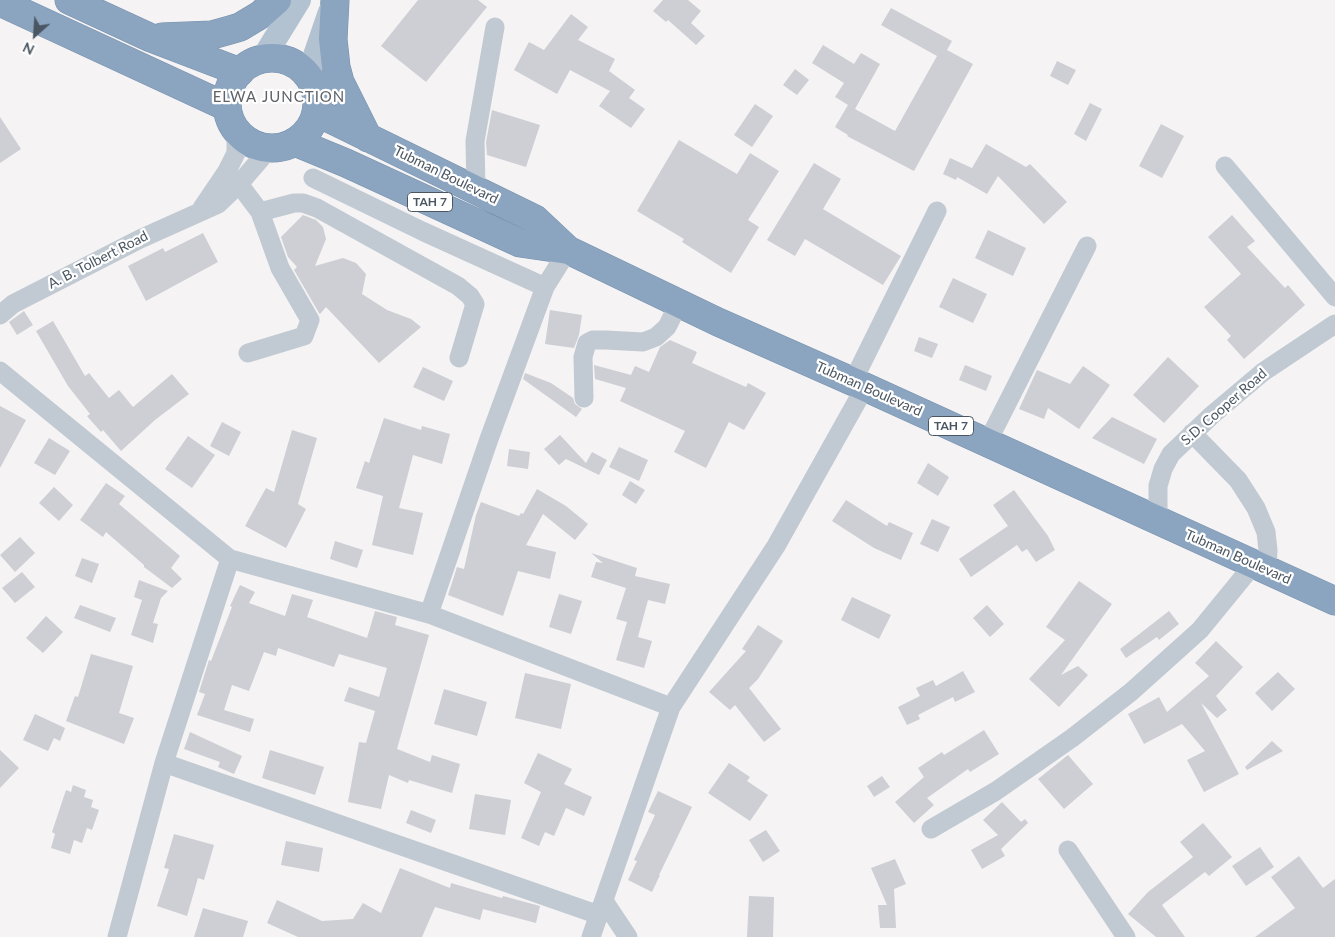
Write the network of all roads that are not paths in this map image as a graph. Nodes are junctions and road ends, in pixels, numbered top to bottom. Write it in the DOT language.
graph roads {
  1 [pos="69,0"];
  2 [pos="278,0"];
  3 [pos="299,0"];
  4 [pos="334,0"];
  5 [pos="0,2"];
  6 [pos="495,28"];
  7 [pos="150,38"];
  8 [pos="251,66"];
  9 [pos="308,76"];
  10 [pos="316,112"];
  11 [pos="232,119"];
  12 [pos="368,138"];
  13 [pos="282,145"];
  14 [pos="1225,166"];
  15 [pos="314,178"];
  16 [pos="240,184"];
  17 [pos="476,190"];
  18 [pos="199,211"];
  19 [pos="937,211"];
  20 [pos="260,212"];
  21 [pos="422,231"];
  22 [pos="1088,246"];
  23 [pos="568,250"];
  24 [pos="405,256"];
  25 [pos="545,287"];
  26 [pos="1335,297"];
  27 [pos="679,303"];
  28 [pos="0,314"];
  29 [pos="1335,324"];
  30 [pos="248,352"];
  31 [pos="459,358"];
  32 [pos="0,371"];
  33 [pos="859,384"];
  34 [pos="584,398"];
  35 [pos="1192,433"];
  36 [pos="987,443"];
  37 [pos="1158,520"];
  38 [pos="230,559"];
  39 [pos="1260,567"];
  40 [pos="1335,601"];
  41 [pos="429,614"];
  42 [pos="671,707"];
  43 [pos="164,763"];
  44 [pos="931,829"];
  45 [pos="1068,850"];
  46 [pos="601,908"];
  47 [pos="117,937"];
  48 [pos="591,937"];
  49 [pos="628,937"];
  50 [pos="1126,937"];
  1 -- 7 [label="highway"];
  2 -- 7 [label="highway"];
  3 -- 8 [label="main road"];
  4 -- 9 [label="main road"];
  4 -- 12 [label="highway"];
  5 -- 11 [label="highway"];
  6 -- 17 [label="street"];
  7 -- 8 [label="highway"];
  8 -- 9 [label="highway"];
  8 -- 11 [label="highway"];
  9 -- 10 [label="highway"];
  10 -- 12 [label="highway, Tubman Boulevard / TAH 7"];
  10 -- 13 [label="highway"];
  11 -- 13 [label="highway"];
  11 -- 18 [label="street"];
  12 -- 17 [label="highway, Tubman Boulevard / TAH 7"];
  13 -- 16 [label="street, A. B. Tolbert Road"];
  13 -- 23 [label="highway, Tubman Boulevard / TAH 7"];
  14 -- 26 [label="street"];
  15 -- 21 [label="street"];
  16 -- 18 [label="street, A. B. Tolbert Road"];
  16 -- 20 [label="street"];
  17 -- 23 [label="highway, Tubman Boulevard / TAH 7"];
  18 -- 28 [label="street, A. B. Tolbert Road"];
  19 -- 33 [label="street"];
  20 -- 24 [label="street"];
  20 -- 30 [label="street"];
  21 -- 24 [label="street"];
  21 -- 25 [label="street"];
  22 -- 36 [label="street"];
  23 -- 25 [label="street"];
  23 -- 27 [label="highway, Tubman Boulevard / TAH 7"];
  24 -- 31 [label="street"];
  25 -- 41 [label="street"];
  27 -- 33 [label="highway, Tubman Boulevard / TAH 7"];
  27 -- 34 [label="street"];
  29 -- 35 [label="street, S.D. Cooper Road"];
  32 -- 38 [label="street"];
  33 -- 36 [label="highway, Tubman Boulevard / TAH 7"];
  33 -- 42 [label="street"];
  35 -- 37 [label="street, S.D. Cooper Road"];
  35 -- 39 [label="street"];
  36 -- 37 [label="highway, Tubman Boulevard / TAH 7"];
  37 -- 39 [label="highway, Tubman Boulevard / TAH 7"];
  38 -- 41 [label="street"];
  38 -- 43 [label="street"];
  39 -- 40 [label="highway, Tubman Boulevard / TAH 7"];
  39 -- 44 [label="street"];
  41 -- 42 [label="street"];
  42 -- 46 [label="street"];
  43 -- 46 [label="street"];
  43 -- 47 [label="street"];
  45 -- 50 [label="street"];
  46 -- 48 [label="street"];
  46 -- 49 [label="street"];
}
